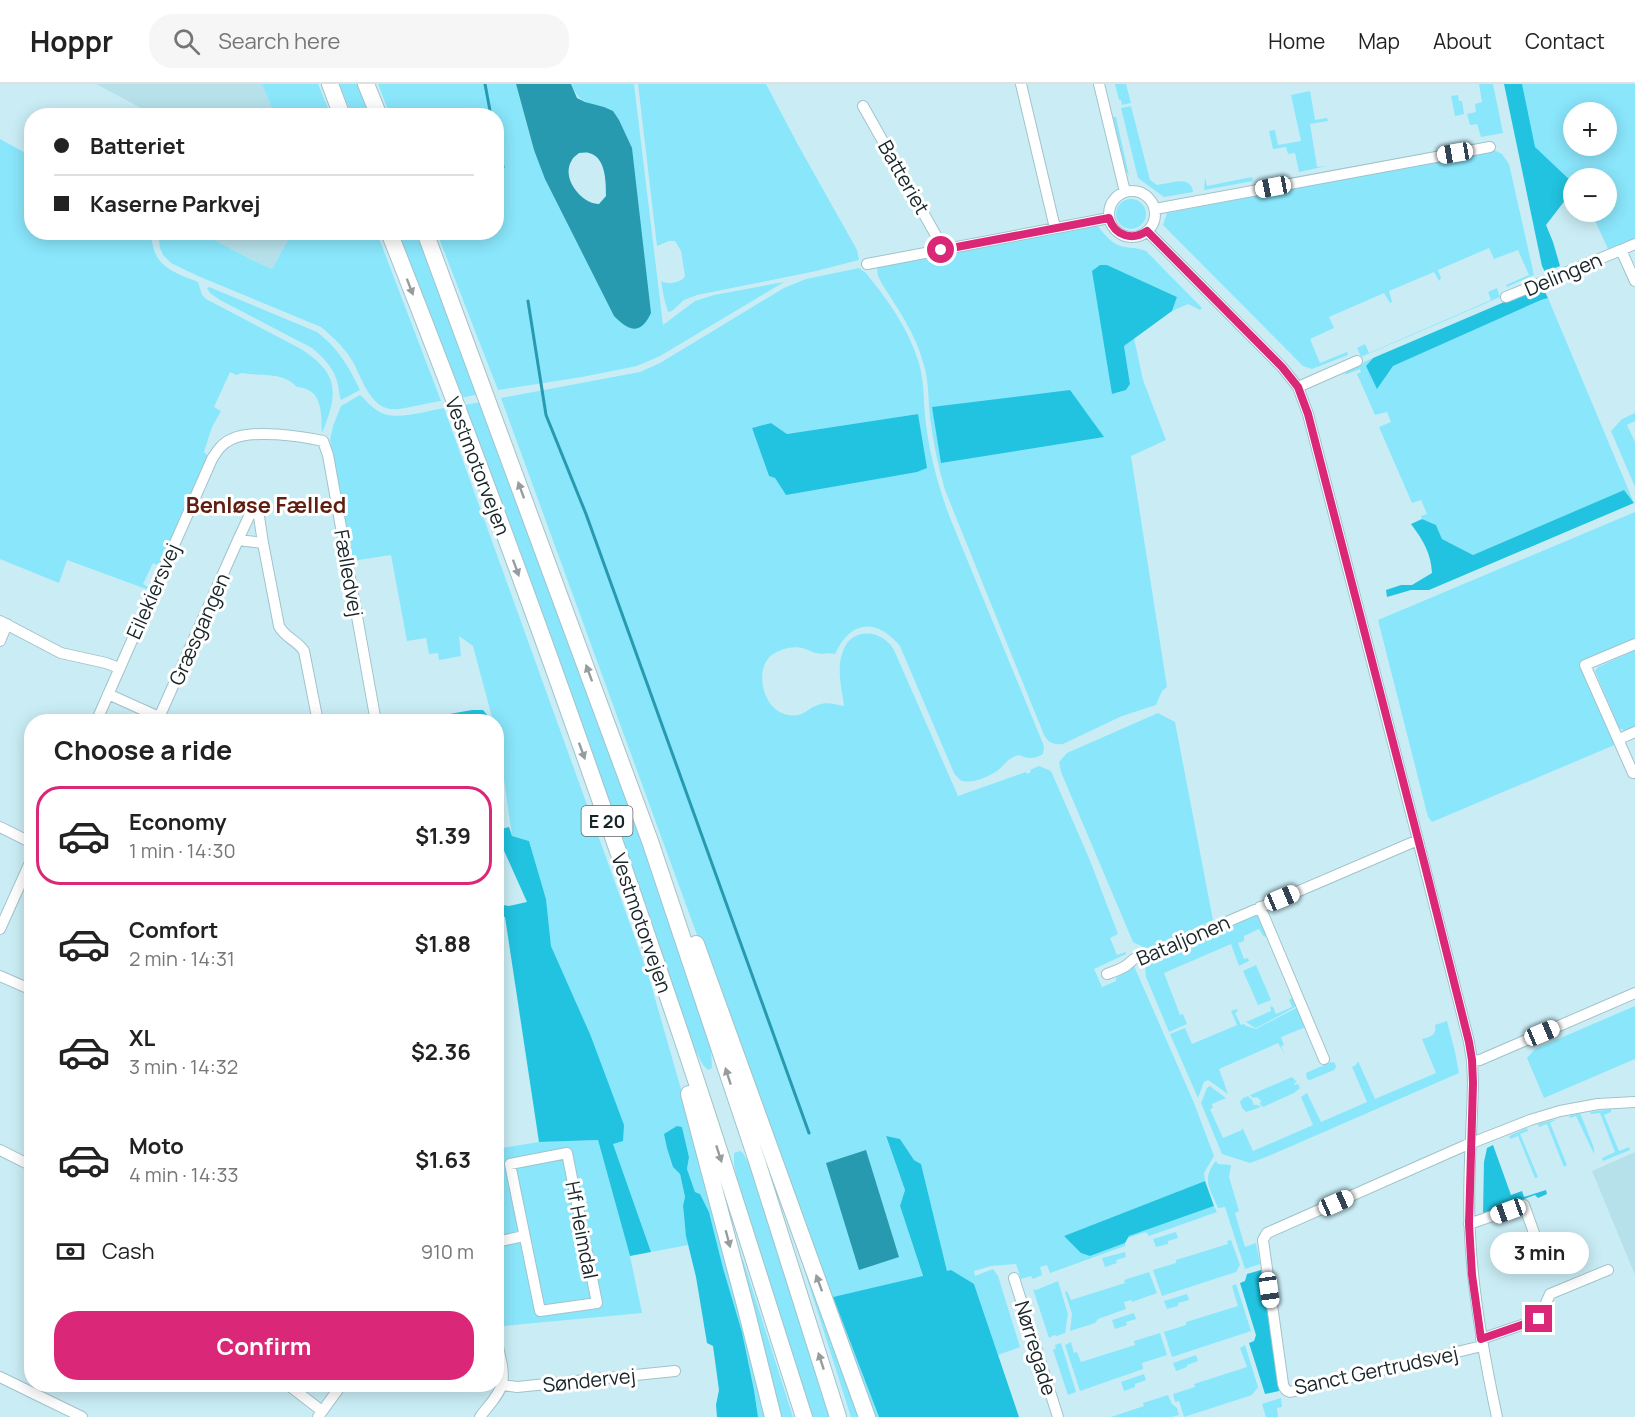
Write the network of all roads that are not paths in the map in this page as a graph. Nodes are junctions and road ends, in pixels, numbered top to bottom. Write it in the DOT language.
graph roads {
  1 [pos="330,84"];
  2 [pos="366,84"];
  3 [pos="1021,84"];
  4 [pos="1099,84"];
  5 [pos="863,106"];
  6 [pos="339,108"];
  7 [pos="376,108"];
  8 [pos="1490,147"];
  9 [pos="1125,192"];
  10 [pos="1155,209"];
  11 [pos="1109,218"];
  12 [pos="1055,228"];
  13 [pos="1147,231"];
  14 [pos="392,240"];
  15 [pos="428,240"];
  16 [pos="1635,244"];
  17 [pos="941,250"];
  18 [pos="1621,250"];
  19 [pos="867,264"];
  20 [pos="1635,281"];
  21 [pos="1506,297"];
  22 [pos="1357,361"];
  23 [pos="1298,387"];
  24 [pos="272,435"];
  25 [pos="238,540"];
  26 [pos="264,543"];
  27 [pos="3,622"];
  28 [pos="0,641"];
  29 [pos="1635,644"];
  30 [pos="118,668"];
  31 [pos="108,694"];
  32 [pos="99,714"];
  33 [pos="148,714"];
  34 [pos="160,714"];
  35 [pos="316,714"];
  36 [pos="375,714"];
  37 [pos="1635,732"];
  38 [pos="1619,740"];
  39 [pos="1634,773"];
  40 [pos="0,827"];
  41 [pos="24,839"];
  42 [pos="1418,840"];
  43 [pos="650,841"];
  44 [pos="24,876"];
  45 [pos="1260,907"];
  46 [pos="0,929"];
  47 [pos="1107,974"];
  48 [pos="0,976"];
  49 [pos="24,986"];
  50 [pos="1635,993"];
  51 [pos="669,999"];
  52 [pos="1324,1059"];
  53 [pos="1472,1060"];
  54 [pos="1635,1102"];
  55 [pos="1472,1143"];
  56 [pos="0,1150"];
  57 [pos="24,1162"];
  58 [pos="1469,1224"];
  59 [pos="1534,1233"];
  60 [pos="524,1236"];
  61 [pos="504,1240"];
  62 [pos="1608,1270"];
  63 [pos="1014,1278"];
  64 [pos="1482,1342"];
  65 [pos="675,1371"];
  66 [pos="0,1377"];
  67 [pos="504,1385"];
  68 [pos="24,1389"];
  69 [pos="31,1392"];
  70 [pos="296,1392"];
  71 [pos="336,1392"];
  72 [pos="497,1392"];
  73 [pos="320,1414"];
  74 [pos="82,1417"];
  75 [pos="480,1417"];
  76 [pos="773,1417"];
  77 [pos="804,1417"];
  78 [pos="838,1417"];
  79 [pos="867,1417"];
  80 [pos="1058,1417"];
  81 [pos="1497,1417"];
  1 -- 6 [label="highway"];
  2 -- 7 [label="highway"];
  3 -- 12 [label="street"];
  4 -- 9 [label="street"];
  5 -- 17 [label="street, Batteriet"];
  8 -- 10 [label="street"];
  9 -- 10 [label="street"];
  9 -- 11 [label="street"];
  10 -- 13 [label="street"];
  11 -- 12 [label="street"];
  11 -- 13 [label="street"];
  12 -- 17 [label="street"];
  13 -- 23 [label="street"];
  14 -- 51 [label="highway, Vestmotorvejen / E 20, one-way"];
  43 -- 15 [label="highway, Vestmotorvejen / E 20, one-way"];
  16 -- 18 [label="street, Delingen"];
  17 -- 19 [label="street"];
  18 -- 20 [label="street"];
  18 -- 21 [label="street, Delingen"];
  22 -- 23 [label="street"];
  23 -- 42 [label="street"];
  24 -- 30 [label="street, Eilekiersvej"];
  24 -- 36 [label="street, Fælledvej"];
  25 -- 26 [label="street"];
  25 -- 26 [label="street, Græsgangen"];
  25 -- 34 [label="street, Græsgangen"];
  26 -- 35 [label="street, Græsgangen"];
  27 -- 28 [label="street"];
  27 -- 30 [label="street"];
  29 -- 38 [label="street"];
  30 -- 31 [label="street, Eilekiersvej"];
  31 -- 32 [label="street, Eilekiersvej"];
  31 -- 33 [label="street, Græsgangen"];
  37 -- 38 [label="street"];
  38 -- 39 [label="street"];
  40 -- 41 [label="street"];
  42 -- 45 [label="street, Bataljonen"];
  42 -- 53 [label="street"];
  78 -- 43 [label="highway, Vestmotorvejen / E 20, one-way"];
  79 -- 43 [label="highway, one-way"];
  44 -- 46 [label="street"];
  45 -- 47 [label="street, Bataljonen"];
  45 -- 52 [label="street"];
  48 -- 49 [label="street"];
  50 -- 53 [label="street"];
  51 -- 76 [label="highway, one-way"];
  51 -- 77 [label="highway, Vestmotorvejen / E 20, one-way"];
  53 -- 55 [label="street"];
  54 -- 55 [label="street"];
  55 -- 58 [label="street"];
  55 -- 64 [label="street, Sanct Gertrudsvej"];
  56 -- 57 [label="street"];
  58 -- 59 [label="street"];
  58 -- 64 [label="street"];
  60 -- 60 [label="street, Hf Heimdal"];
  60 -- 61 [label="street"];
  62 -- 64 [label="street"];
  63 -- 80 [label="street, Nørregade"];
  64 -- 81 [label="street"];
  65 -- 67 [label="street, Søndervej"];
  66 -- 68 [label="street"];
  69 -- 74 [label="street"];
  70 -- 73 [label="street"];
  71 -- 73 [label="street"];
  72 -- 75 [label="street"];
}
